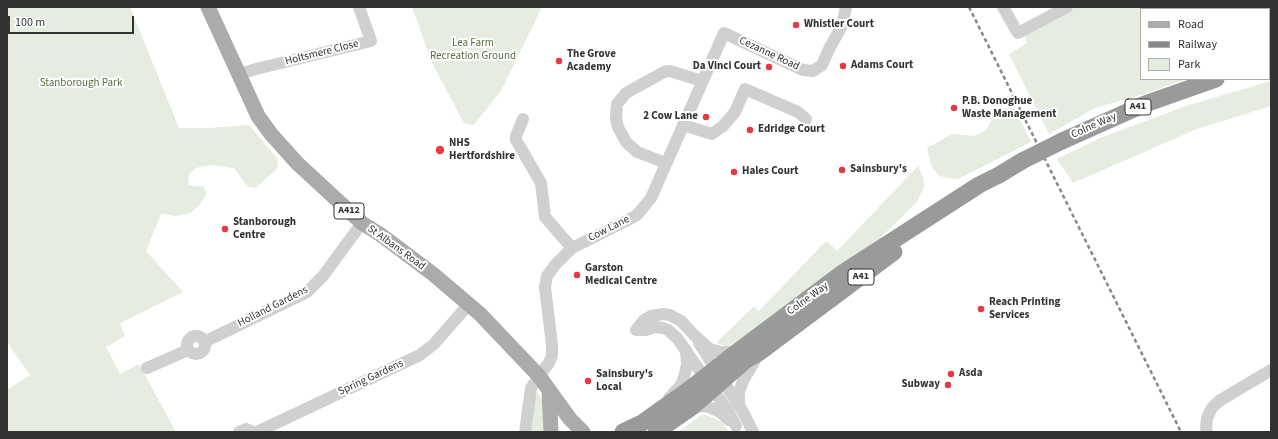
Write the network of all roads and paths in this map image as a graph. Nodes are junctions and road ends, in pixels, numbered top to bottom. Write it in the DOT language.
graph roads {
  1 [pos="208,7"];
  2 [pos="359,7"];
  3 [pos="846,7"];
  4 [pos="1003,7"];
  5 [pos="1067,7"];
  6 [pos="724,33"];
  7 [pos="239,74"];
  8 [pos="1213,80"];
  9 [pos="702,81"];
  10 [pos="806,118"];
  11 [pos="523,119"];
  12 [pos="682,125"];
  13 [pos="666,163"];
  14 [pos="999,175"];
  15 [pos="362,223"];
  16 [pos="572,248"];
  17 [pos="469,304"];
  18 [pos="694,336"];
  19 [pos="686,350"];
  20 [pos="737,352"];
  21 [pos="760,352"];
  22 [pos="147,368"];
  23 [pos="1271,370"];
  24 [pos="539,376"];
  25 [pos="714,378"];
  26 [pos="549,391"];
  27 [pos="739,404"];
  28 [pos="692,407"];
  29 [pos="655,424"];
  30 [pos="737,429"];
  31 [pos="239,432"];
  32 [pos="253,432"];
  33 [pos="257,432"];
  34 [pos="525,432"];
  35 [pos="551,432"];
  36 [pos="583,432"];
  37 [pos="623,432"];
  38 [pos="753,432"];
  39 [pos="1207,432"];
  1 -- 7 [label="main road, St Albans Road / A412"];
  2 -- 7 [label="street, Holtsmere Close"];
  3 -- 6 [label="street, Cezanne Road"];
  4 -- 5 [label="street"];
  6 -- 9 [label="street, Cow Lane"];
  7 -- 15 [label="main road, St Albans Road / A412"];
  8 -- 14 [label="highway, Colne Way / A41, bridge"];
  9 -- 12 [label="street, Cow Lane"];
  9 -- 13 [label="street"];
  10 -- 12 [label="street"];
  11 -- 16 [label="street"];
  12 -- 13 [label="street, Cow Lane"];
  13 -- 16 [label="street, Cow Lane"];
  14 -- 20 [label="highway, Colne Way / A41"];
  14 -- 21 [label="highway, Colne Way / A41"];
  15 -- 17 [label="main road, St Albans Road / A412"];
  15 -- 22 [label="street, Holland Gardens"];
  16 -- 24 [label="street, Cow Lane"];
  17 -- 24 [label="main road, St Albans Road / A412"];
  17 -- 33 [label="street, Spring Gardens"];
  18 -- 19 [label="street"];
  18 -- 20 [label="street"];
  18 -- 25 [label="street"];
  19 -- 25 [label="street"];
  19 -- 29 [label="street"];
  20 -- 25 [label="highway, Colne Way / A41"];
  21 -- 25 [label="highway, Colne Way / A41"];
  21 -- 27 [label="street"];
  23 -- 39 [label="street"];
  24 -- 26 [label="main road, St Albans Road / A412"];
  24 -- 34 [label="street"];
  25 -- 27 [label="street"];
  25 -- 28 [label="highway, Colne Way / A41"];
  25 -- 29 [label="highway, Colne Way / A41"];
  25 -- 30 [label="street"];
  26 -- 35 [label="main road"];
  26 -- 36 [label="main road, St Albans Road / A412"];
  27 -- 38 [label="street"];
  28 -- 29 [label="highway, Colne Way / A41"];
  28 -- 30 [label="street"];
  29 -- 37 [label="highway, Colne Way / A41"];
  31 -- 32 [label="street"];
}
